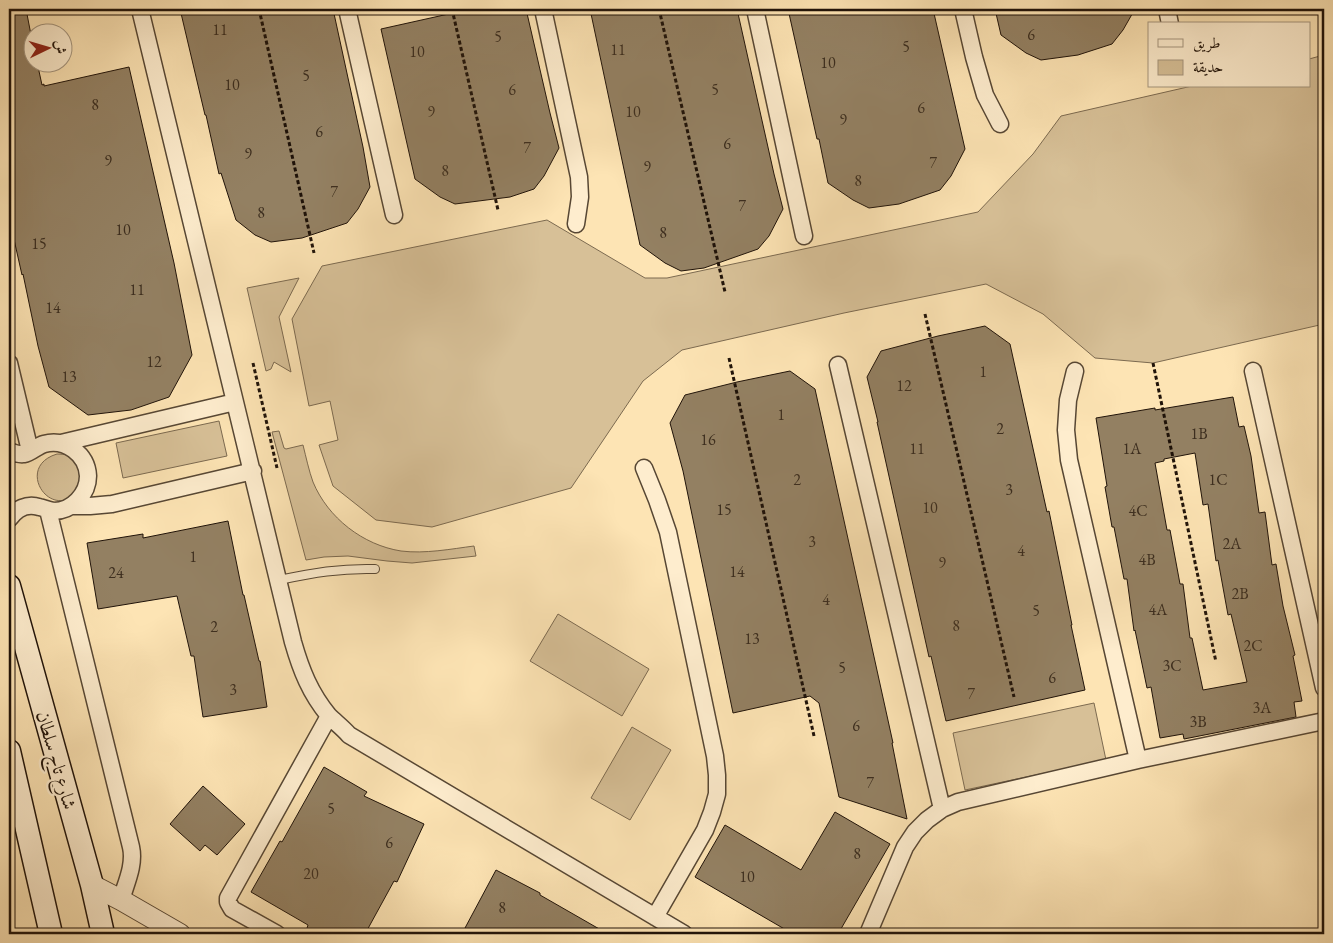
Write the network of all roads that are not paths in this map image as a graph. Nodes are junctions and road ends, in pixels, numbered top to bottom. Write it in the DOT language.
graph roads {
  1 [pos="140,9"];
  2 [pos="347,9"];
  3 [pos="543,9"];
  4 [pos="754,9"];
  5 [pos="963,9"];
  6 [pos="1167,9"];
  7 [pos="1170,22"];
  8 [pos="1000,124"];
  9 [pos="394,214"];
  10 [pos="576,224"];
  11 [pos="804,236"];
  12 [pos="9,363"];
  13 [pos="838,365"];
  14 [pos="1075,371"];
  15 [pos="1253,371"];
  16 [pos="236,402"];
  17 [pos="61,443"];
  18 [pos="30,451"];
  19 [pos="9,452"];
  20 [pos="644,468"];
  21 [pos="253,471"];
  22 [pos="71,506"];
  23 [pos="48,510"];
  24 [pos="9,519"];
  25 [pos="375,569"];
  26 [pos="279,580"];
  27 [pos="9,586"];
  28 [pos="1324,688"];
  29 [pos="329,716"];
  30 [pos="1324,721"];
  31 [pos="9,751"];
  32 [pos="1138,760"];
  33 [pos="942,809"];
  34 [pos="92,884"];
  35 [pos="121,900"];
  36 [pos="655,917"];
  37 [pos="51,934"];
  38 [pos="103,934"];
  39 [pos="180,934"];
  40 [pos="277,934"];
  41 [pos="684,934"];
  42 [pos="868,934"];
  1 -- 16 [label="street"];
  2 -- 9 [label="street"];
  3 -- 10 [label="street"];
  4 -- 11 [label="street"];
  5 -- 8 [label="street"];
  6 -- 7 [label="street"];
  12 -- 18 [label="street"];
  13 -- 33 [label="street"];
  14 -- 32 [label="street"];
  15 -- 28 [label="street"];
  16 -- 17 [label="street"];
  16 -- 21 [label="street"];
  17 -- 18 [label="street"];
  17 -- 22 [label="street"];
  18 -- 19 [label="street"];
  20 -- 36 [label="street"];
  21 -- 22 [label="street"];
  21 -- 26 [label="street"];
  22 -- 23 [label="street"];
  23 -- 24 [label="street"];
  23 -- 35 [label="street"];
  25 -- 26 [label="lane"];
  26 -- 29 [label="street"];
  27 -- 34 [label="main road, شارع تاج سلطان"];
  29 -- 36 [label="street"];
  29 -- 40 [label="street"];
  30 -- 32 [label="street"];
  31 -- 37 [label="main road"];
  32 -- 33 [label="street"];
  33 -- 42 [label="street"];
  34 -- 35 [label="street"];
  34 -- 38 [label="main road, شارع تاج سلطان"];
  35 -- 39 [label="street"];
  36 -- 41 [label="street"];
}
